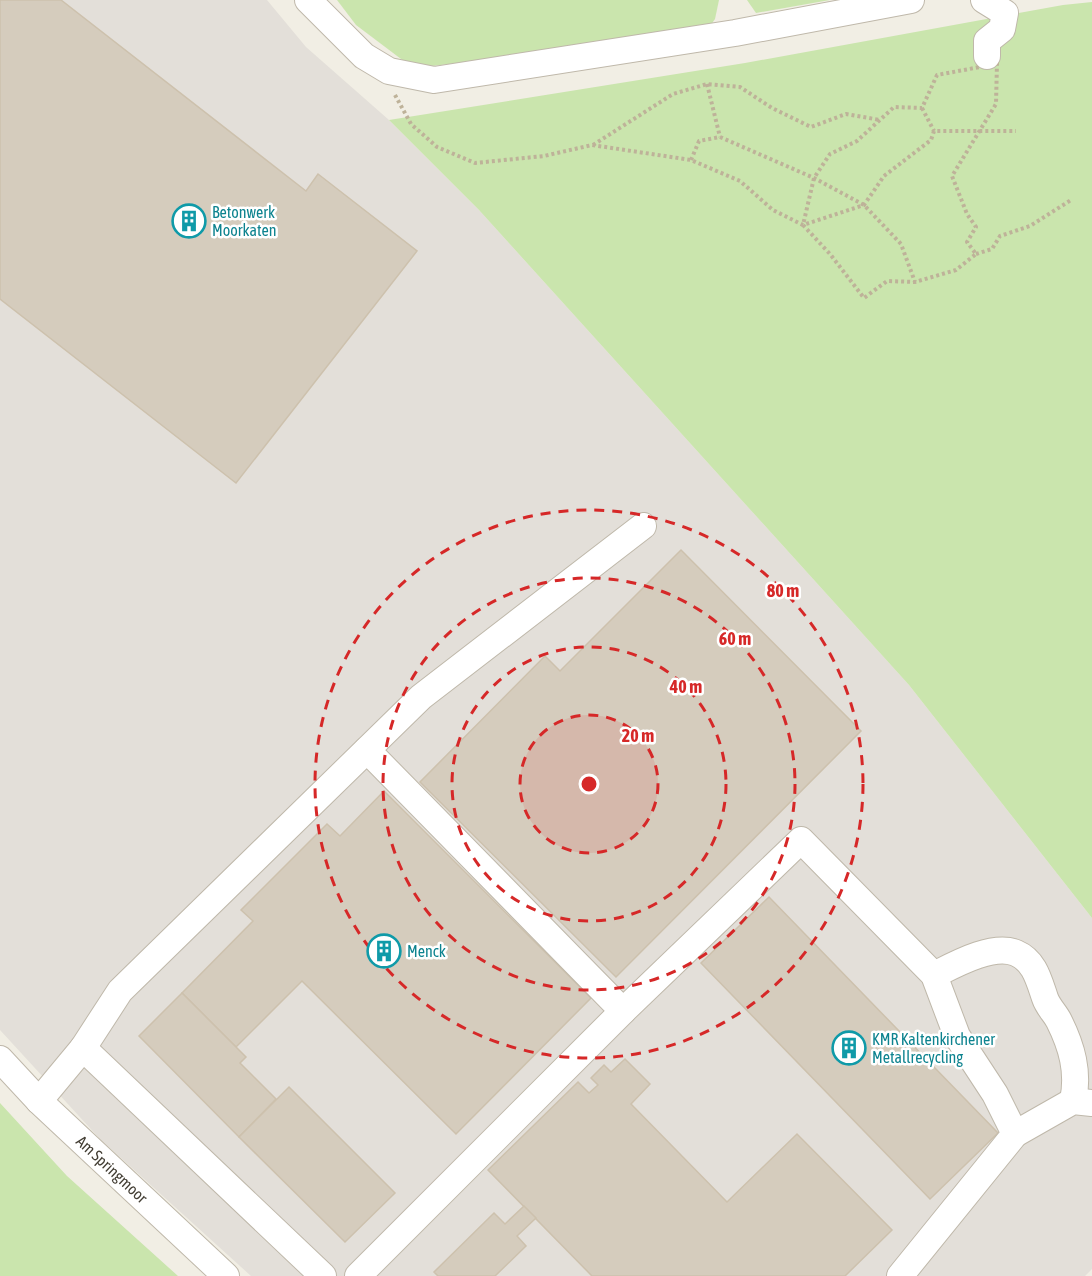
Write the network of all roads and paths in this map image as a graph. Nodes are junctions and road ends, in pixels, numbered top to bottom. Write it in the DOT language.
graph roads {
  1 [pos="308,0"];
  2 [pos="911,0"];
  3 [pos="984,0"];
  4 [pos="987,56"];
  5 [pos="389,71"];
  6 [pos="707,84"];
  7 [pos="922,108"];
  8 [pos="880,120"];
  9 [pos="980,130"];
  10 [pos="1016,130"];
  11 [pos="934,131"];
  12 [pos="720,136"];
  13 [pos="592,145"];
  14 [pos="691,160"];
  15 [pos="814,178"];
  16 [pos="1071,200"];
  17 [pos="864,205"];
  18 [pos="803,225"];
  19 [pos="976,254"];
  20 [pos="915,282"];
  21 [pos="643,526"];
  22 [pos="367,750"];
  23 [pos="934,975"];
  24 [pos="623,1011"];
  25 [pos="83,1048"];
  26 [pos="0,1059"];
  27 [pos="39,1101"];
  28 [pos="1082,1102"];
  29 [pos="1015,1134"];
  30 [pos="226,1276"];
  31 [pos="323,1276"];
  32 [pos="358,1276"];
  33 [pos="900,1276"];
  1 -- 5 [label="street"];
  2 -- 5 [label="street"];
  3 -- 4 [label="street"];
  4 -- 7 [label="path"];
  4 -- 9 [label="path"];
  5 -- 13 [label="path"];
  6 -- 8 [label="path"];
  6 -- 12 [label="path"];
  6 -- 13 [label="path"];
  7 -- 8 [label="path"];
  7 -- 11 [label="path"];
  8 -- 15 [label="path"];
  9 -- 10 [label="path"];
  9 -- 11 [label="path"];
  9 -- 19 [label="path"];
  11 -- 17 [label="path"];
  12 -- 14 [label="path"];
  12 -- 15 [label="path"];
  13 -- 14 [label="path"];
  14 -- 18 [label="path"];
  15 -- 17 [label="path"];
  15 -- 18 [label="path"];
  16 -- 19 [label="path"];
  17 -- 18 [label="path"];
  17 -- 20 [label="path"];
  18 -- 20 [label="path"];
  19 -- 20 [label="path"];
  21 -- 22 [label="street"];
  22 -- 24 [label="street"];
  22 -- 25 [label="street"];
  23 -- 24 [label="street"];
  23 -- 28 [label="street"];
  23 -- 29 [label="street"];
  24 -- 32 [label="street"];
  25 -- 27 [label="street"];
  25 -- 31 [label="street"];
  26 -- 27 [label="street, Am Springmoor"];
  27 -- 30 [label="street, Am Springmoor"];
  28 -- 29 [label="street"];
  29 -- 33 [label="street"];
}
